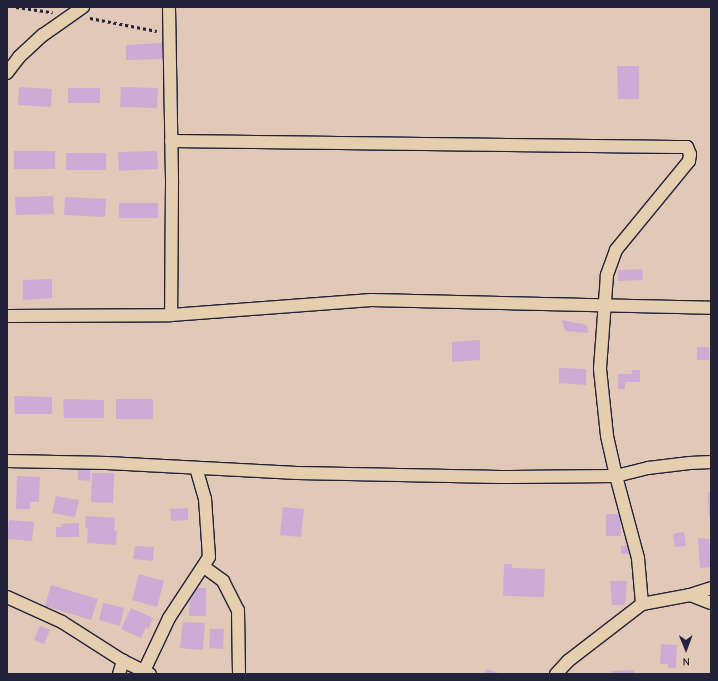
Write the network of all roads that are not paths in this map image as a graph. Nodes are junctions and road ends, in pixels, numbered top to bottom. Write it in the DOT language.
graph roads {
  1 [pos="82,7"];
  2 [pos="169,7"];
  3 [pos="7,73"];
  4 [pos="171,141"];
  5 [pos="603,305"];
  6 [pos="711,308"];
  7 [pos="171,315"];
  8 [pos="7,316"];
  9 [pos="7,461"];
  10 [pos="711,462"];
  11 [pos="196,468"];
  12 [pos="616,476"];
  13 [pos="204,567"];
  14 [pos="711,588"];
  15 [pos="690,595"];
  16 [pos="7,597"];
  17 [pos="711,603"];
  18 [pos="642,604"];
  19 [pos="122,661"];
  20 [pos="147,672"];
  21 [pos="119,674"];
  22 [pos="239,674"];
  23 [pos="556,674"];
  1 -- 3 [label="street"];
  2 -- 4 [label="street"];
  4 -- 5 [label="street"];
  4 -- 7 [label="street"];
  5 -- 6 [label="street"];
  5 -- 7 [label="street"];
  5 -- 12 [label="street"];
  7 -- 8 [label="street"];
  9 -- 11 [label="street"];
  10 -- 12 [label="street"];
  11 -- 12 [label="street"];
  11 -- 13 [label="street"];
  12 -- 18 [label="street"];
  13 -- 20 [label="street"];
  13 -- 22 [label="street"];
  14 -- 15 [label="street"];
  15 -- 17 [label="street"];
  15 -- 18 [label="street"];
  16 -- 19 [label="street"];
  18 -- 23 [label="street"];
  19 -- 20 [label="street"];
  19 -- 21 [label="street"];
}
